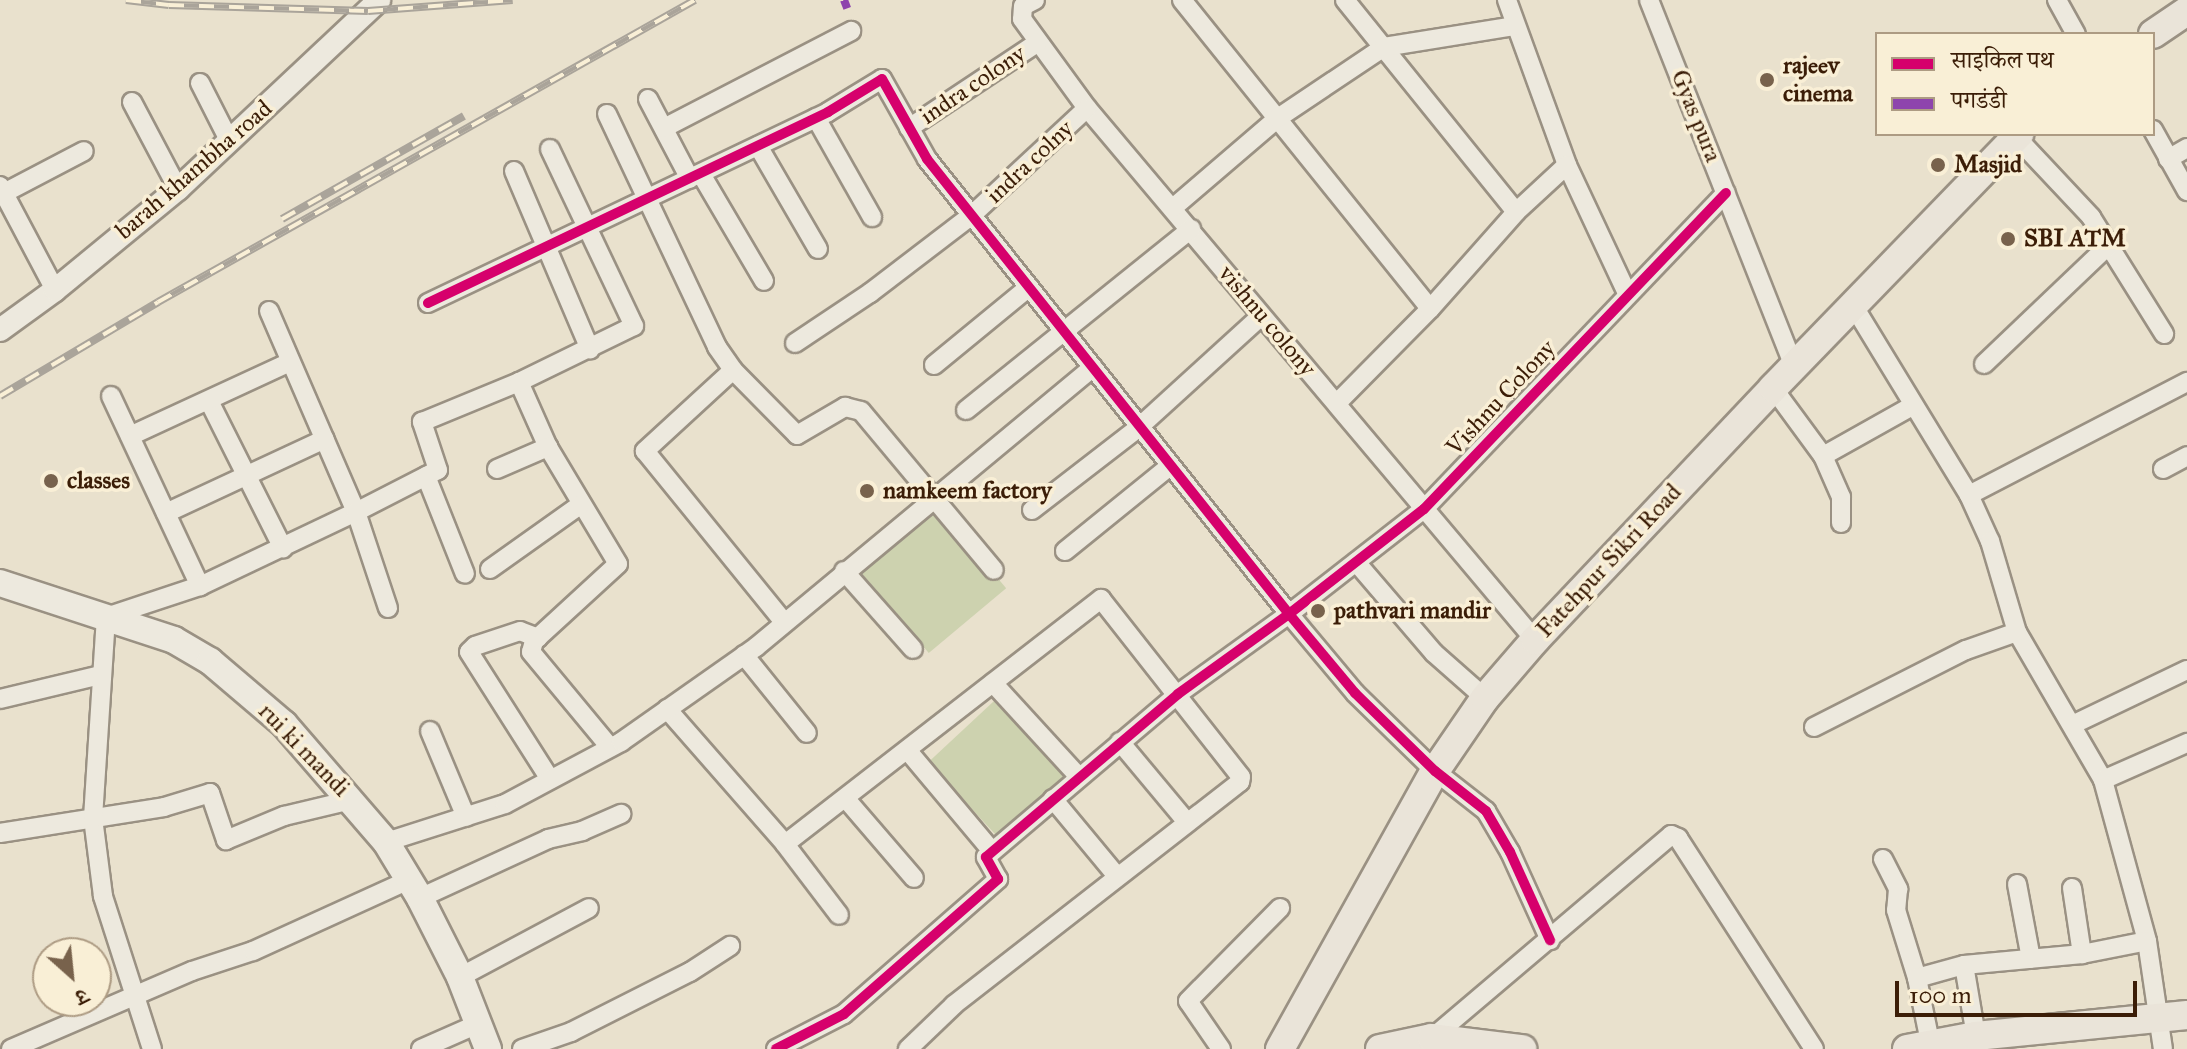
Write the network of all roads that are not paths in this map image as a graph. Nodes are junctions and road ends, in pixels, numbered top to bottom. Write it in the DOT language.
graph roads {
  1 [pos="379,0"];
  2 [pos="1035,0"];
  3 [pos="1182,0"];
  4 [pos="1345,0"];
  5 [pos="1507,0"];
  6 [pos="1649,0"];
  7 [pos="2057,0"];
  8 [pos="2187,11"];
  9 [pos="1515,26"];
  10 [pos="851,31"];
  11 [pos="2075,32"];
  12 [pos="2155,33"];
  13 [pos="1037,43"];
  14 [pos="1384,47"];
  15 [pos="200,83"];
  16 [pos="648,99"];
  17 [pos="132,102"];
  18 [pos="1087,108"];
  19 [pos="607,114"];
  20 [pos="816,118"];
  21 [pos="1278,118"];
  22 [pos="664,128"];
  23 [pos="909,128"];
  24 [pos="2155,134"];
  25 [pos="2016,136"];
  26 [pos="2018,136"];
  27 [pos="230,142"];
  28 [pos="758,146"];
  29 [pos="2187,148"];
  30 [pos="550,149"];
  31 [pos="84,151"];
  32 [pos="2168,159"];
  33 [pos="1567,165"];
  34 [pos="514,171"];
  35 [pos="696,176"];
  36 [pos="2,189"];
  37 [pos="178,189"];
  38 [pos="2187,191"];
  39 [pos="1726,193"];
  40 [pos="645,201"];
  41 [pos="1174,207"];
  42 [pos="1516,212"];
  43 [pos="972,215"];
  44 [pos="872,217"];
  45 [pos="586,228"];
  46 [pos="1191,229"];
  47 [pos="2110,244"];
  48 [pos="547,246"];
  49 [pos="818,249"];
  50 [pos="764,281"];
  51 [pos="1029,287"];
  52 [pos="55,290"];
  53 [pos="1627,293"];
  54 [pos="428,303"];
  55 [pos="1853,305"];
  56 [pos="1430,309"];
  57 [pos="269,311"];
  58 [pos="1261,316"];
  59 [pos="0,330"];
  60 [pos="1065,334"];
  61 [pos="2164,334"];
  62 [pos="795,343"];
  63 [pos="590,349"];
  64 [pos="290,362"];
  65 [pos="1984,364"];
  66 [pos="934,365"];
  67 [pos="1093,367"];
  68 [pos="1794,367"];
  69 [pos="733,370"];
  70 [pos="519,382"];
  71 [pos="2187,382"];
  72 [pos="1773,388"];
  73 [pos="111,396"];
  74 [pos="209,401"];
  75 [pos="1337,403"];
  76 [pos="1912,406"];
  77 [pos="966,410"];
  78 [pos="1138,428"];
  79 [pos="130,436"];
  80 [pos="325,439"];
  81 [pos="548,447"];
  82 [pos="1823,456"];
  83 [pos="2187,456"];
  84 [pos="1170,466"];
  85 [pos="497,469"];
  86 [pos="2163,469"];
  87 [pos="426,476"];
  88 [pos="245,477"];
  89 [pos="1969,495"];
  90 [pos="933,498"];
  91 [pos="580,505"];
  92 [pos="1424,509"];
  93 [pos="1032,510"];
  94 [pos="356,512"];
  95 [pos="166,513"];
  96 [pos="1841,523"];
  97 [pos="283,548"];
  98 [pos="1065,551"];
  99 [pos="1356,562"];
  100 [pos="490,569"];
  101 [pos="994,570"];
  102 [pos="844,571"];
  103 [pos="465,574"];
  104 [pos="0,583"];
  105 [pos="200,586"];
  106 [pos="388,608"];
  107 [pos="1289,614"];
  108 [pos="106,617"];
  109 [pos="784,622"];
  110 [pos="2017,632"];
  111 [pos="538,638"];
  112 [pos="1535,640"];
  113 [pos="913,649"];
  114 [pos="744,655"];
  115 [pos="2187,670"];
  116 [pos="101,675"];
  117 [pos="993,683"];
  118 [pos="1178,694"];
  119 [pos="1485,698"];
  120 [pos="0,699"];
  121 [pos="667,709"];
  122 [pos="2072,725"];
  123 [pos="1814,727"];
  124 [pos="430,731"];
  125 [pos="807,733"];
  126 [pos="1120,742"];
  127 [pos="2187,743"];
  128 [pos="610,747"];
  129 [pos="908,751"];
  130 [pos="1435,771"];
  131 [pos="1079,777"];
  132 [pos="550,779"];
  133 [pos="2103,780"];
  134 [pos="846,799"];
  135 [pos="1053,799"];
  136 [pos="351,800"];
  137 [pos="621,814"];
  138 [pos="466,817"];
  139 [pos="93,818"];
  140 [pos="1187,822"];
  141 [pos="0,833"];
  142 [pos="386,842"];
  143 [pos="785,844"];
  144 [pos="992,851"];
  145 [pos="1883,859"];
  146 [pos="1117,876"];
  147 [pos="914,878"];
  148 [pos="2017,884"];
  149 [pos="2072,888"];
  150 [pos="414,889"];
  151 [pos="589,908"];
  152 [pos="1280,908"];
  153 [pos="839,915"];
  154 [pos="1550,940"];
  155 [pos="2147,941"];
  156 [pos="730,946"];
  157 [pos="2082,954"];
  158 [pos="2031,959"];
  159 [pos="1964,965"];
  160 [pos="460,977"];
  161 [pos="1917,978"];
  162 [pos="136,998"];
  163 [pos="2187,1015"];
  164 [pos="2157,1018"];
  165 [pos="478,1024"];
  166 [pos="1432,1038"];
  167 [pos="1975,1042"];
  168 [pos="1919,1046"];
  169 [pos="1487,1047"];
  170 [pos="11,1049"];
  171 [pos="152,1049"];
  172 [pos="421,1049"];
  173 [pos="488,1049"];
  174 [pos="522,1049"];
  175 [pos="776,1049"];
  176 [pos="908,1049"];
  177 [pos="1221,1049"];
  178 [pos="1280,1049"];
  179 [pos="1380,1049"];
  180 [pos="1522,1049"];
  181 [pos="1814,1049"];
  182 [pos="2163,1049"];
  1 -- 27 [label="street, barah khambha road"];
  2 -- 13 [label="street, vishnu colony"];
  3 -- 21 [label="street"];
  4 -- 14 [label="street"];
  5 -- 9 [label="street"];
  6 -- 39 [label="street, Gyas pura"];
  7 -- 11 [label="street"];
  8 -- 12 [label="main road"];
  9 -- 14 [label="street"];
  9 -- 33 [label="street"];
  10 -- 22 [label="street"];
  13 -- 18 [label="street, vishnu colony"];
  13 -- 23 [label="street, indra colony"];
  14 -- 21 [label="street"];
  14 -- 42 [label="street"];
  15 -- 27 [label="street"];
  16 -- 22 [label="street"];
  17 -- 37 [label="street"];
  18 -- 41 [label="street, vishnu colony"];
  18 -- 43 [label="street, indra colny"];
  19 -- 40 [label="street"];
  20 -- 23 [label="street"];
  20 -- 28 [label="street"];
  20 -- 44 [label="street"];
  21 -- 41 [label="street"];
  21 -- 56 [label="street"];
  22 -- 35 [label="street"];
  23 -- 43 [label="street"];
  24 -- 32 [label="street"];
  25 -- 55 [label="main road, Fatehpur Sikri Road"];
  26 -- 47 [label="street"];
  27 -- 37 [label="street, barah khambha road"];
  28 -- 35 [label="street"];
  28 -- 49 [label="street"];
  29 -- 32 [label="street"];
  30 -- 45 [label="street"];
  31 -- 36 [label="street"];
  32 -- 38 [label="street"];
  33 -- 42 [label="street"];
  33 -- 53 [label="street"];
  34 -- 48 [label="street"];
  35 -- 40 [label="street"];
  35 -- 50 [label="street"];
  36 -- 52 [label="street"];
  37 -- 52 [label="street, barah khambha road"];
  39 -- 53 [label="street, Vishnu Colony"];
  39 -- 68 [label="street, Gyas pura"];
  40 -- 45 [label="street"];
  40 -- 69 [label="street"];
  41 -- 46 [label="street, vishnu colony"];
  42 -- 56 [label="street"];
  43 -- 51 [label="street"];
  43 -- 62 [label="street, indra colny"];
  45 -- 48 [label="street"];
  45 -- 63 [label="street"];
  46 -- 58 [label="street, vishnu colony"];
  46 -- 60 [label="street"];
  47 -- 61 [label="street"];
  47 -- 65 [label="street"];
  48 -- 54 [label="street"];
  48 -- 63 [label="street"];
  51 -- 60 [label="street"];
  51 -- 66 [label="street"];
  52 -- 59 [label="street, barah khambha road"];
  53 -- 92 [label="street, Vishnu Colony"];
  55 -- 68 [label="main road, Fatehpur Sikri Road"];
  55 -- 76 [label="street"];
  56 -- 75 [label="street"];
  57 -- 64 [label="street"];
  58 -- 75 [label="street, vishnu colony"];
  58 -- 78 [label="street"];
  60 -- 67 [label="street"];
  60 -- 77 [label="street"];
  63 -- 70 [label="street"];
  64 -- 74 [label="street"];
  64 -- 80 [label="street"];
  67 -- 78 [label="street"];
  67 -- 90 [label="street"];
  68 -- 72 [label="main road, Fatehpur Sikri Road"];
  69 -- 90 [label="street"];
  69 -- 109 [label="street"];
  70 -- 81 [label="street"];
  70 -- 87 [label="street"];
  71 -- 89 [label="street"];
  72 -- 82 [label="street"];
  72 -- 112 [label="main road, Fatehpur Sikri Road"];
  73 -- 79 [label="street"];
  74 -- 79 [label="street"];
  74 -- 88 [label="street"];
  75 -- 92 [label="street, vishnu colony"];
  76 -- 82 [label="street"];
  76 -- 89 [label="street"];
  78 -- 84 [label="street"];
  78 -- 93 [label="street"];
  79 -- 95 [label="street"];
  80 -- 88 [label="street"];
  80 -- 94 [label="street"];
  81 -- 85 [label="street"];
  81 -- 91 [label="street"];
  82 -- 96 [label="street"];
  83 -- 86 [label="street"];
  84 -- 98 [label="street"];
  84 -- 107 [label="street"];
  87 -- 94 [label="street"];
  87 -- 103 [label="street"];
  88 -- 95 [label="street"];
  88 -- 97 [label="street"];
  89 -- 110 [label="street"];
  90 -- 101 [label="street"];
  90 -- 102 [label="street"];
  91 -- 100 [label="street"];
  91 -- 111 [label="street"];
  92 -- 99 [label="street, Vishnu Colony"];
  92 -- 112 [label="street, vishnu colony"];
  94 -- 97 [label="street"];
  94 -- 106 [label="street"];
  95 -- 105 [label="street"];
  97 -- 105 [label="street"];
  99 -- 107 [label="street, Vishnu Colony"];
  99 -- 119 [label="street"];
  102 -- 109 [label="street"];
  102 -- 113 [label="street"];
  104 -- 108 [label="main road, rui ki mandi"];
  105 -- 108 [label="street"];
  107 -- 118 [label="street, Vishnu Colony"];
  107 -- 130 [label="street"];
  108 -- 116 [label="street"];
  108 -- 136 [label="main road, rui ki mandi"];
  109 -- 114 [label="street"];
  110 -- 122 [label="street"];
  110 -- 123 [label="street"];
  111 -- 128 [label="street"];
  111 -- 132 [label="street"];
  112 -- 119 [label="main road, Fatehpur Sikri Road"];
  114 -- 121 [label="street"];
  114 -- 125 [label="street"];
  115 -- 122 [label="street"];
  116 -- 120 [label="street"];
  116 -- 139 [label="street"];
  117 -- 118 [label="street"];
  117 -- 129 [label="street"];
  117 -- 131 [label="street"];
  118 -- 126 [label="street, Vishnu Colony"];
  118 -- 140 [label="street"];
  119 -- 130 [label="main road, Fatehpur Sikri Road"];
  121 -- 128 [label="street"];
  121 -- 143 [label="street"];
  122 -- 133 [label="street"];
  124 -- 138 [label="street"];
  126 -- 131 [label="street, Vishnu Colony"];
  126 -- 140 [label="street"];
  127 -- 133 [label="street"];
  128 -- 132 [label="street"];
  129 -- 134 [label="street"];
  129 -- 144 [label="street"];
  130 -- 154 [label="street"];
  130 -- 178 [label="main road, Fatehpur Sikri Road"];
  131 -- 135 [label="street, Vishnu Colony"];
  132 -- 138 [label="street"];
  133 -- 155 [label="street"];
  134 -- 143 [label="street"];
  134 -- 147 [label="street"];
  135 -- 144 [label="street, Vishnu Colony"];
  135 -- 146 [label="street"];
  136 -- 139 [label="street"];
  136 -- 142 [label="main road, rui ki mandi"];
  137 -- 150 [label="street"];
  138 -- 142 [label="street"];
  139 -- 141 [label="street"];
  139 -- 162 [label="street"];
  140 -- 146 [label="street"];
  142 -- 150 [label="main road, rui ki mandi"];
  143 -- 153 [label="street"];
  144 -- 175 [label="street"];
  145 -- 161 [label="street"];
  146 -- 176 [label="street"];
  148 -- 158 [label="street"];
  149 -- 157 [label="street"];
  150 -- 160 [label="main road, rui ki mandi"];
  150 -- 162 [label="street"];
  151 -- 160 [label="street"];
  152 -- 177 [label="street"];
  154 -- 166 [label="street"];
  154 -- 181 [label="street"];
  155 -- 157 [label="street"];
  155 -- 164 [label="street"];
  156 -- 174 [label="street"];
  157 -- 158 [label="street"];
  158 -- 159 [label="street"];
  159 -- 161 [label="street"];
  159 -- 167 [label="street"];
  160 -- 165 [label="main road, rui ki mandi"];
  161 -- 168 [label="street"];
  162 -- 170 [label="street"];
  162 -- 171 [label="street"];
  163 -- 164 [label="main road"];
  164 -- 167 [label="main road"];
  164 -- 182 [label="street"];
  165 -- 172 [label="street"];
  165 -- 173 [label="main road, rui ki mandi"];
  166 -- 169 [label="main road"];
  166 -- 179 [label="main road"];
  167 -- 168 [label="main road"];
  169 -- 180 [label="main road"];
}
